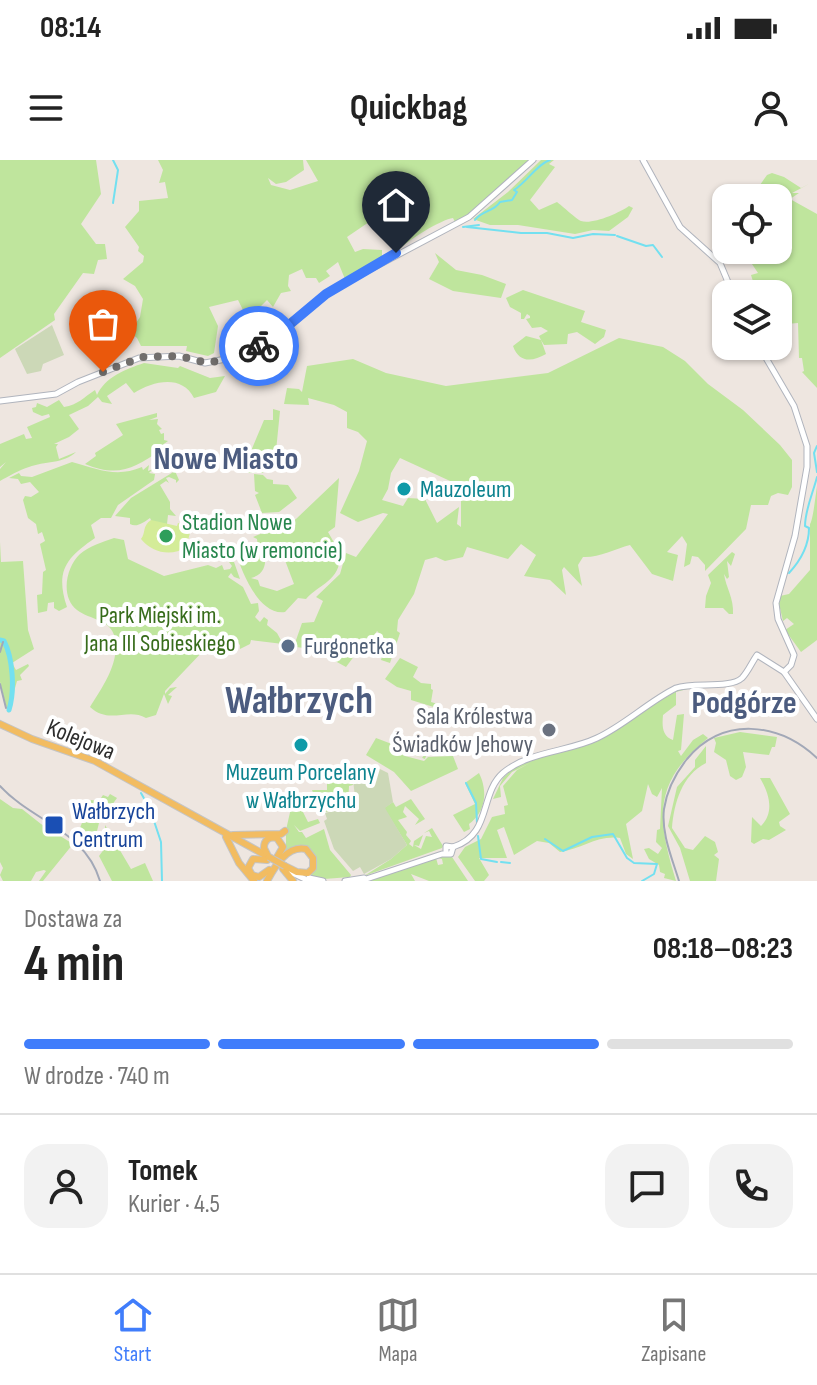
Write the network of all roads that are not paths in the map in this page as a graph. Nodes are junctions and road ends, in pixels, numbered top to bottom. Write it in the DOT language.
graph roads {
  1 [pos="535,160"];
  2 [pos="643,160"];
  3 [pos="727,280"];
  4 [pos="767,360"];
  5 [pos="0,401"];
  6 [pos="784,672"];
  7 [pos="817,719"];
  8 [pos="0,726"];
  9 [pos="285,831"];
  10 [pos="229,837"];
  11 [pos="445,851"];
  12 [pos="268,858"];
  13 [pos="283,861"];
  14 [pos="271,870"];
  15 [pos="297,872"];
  16 [pos="254,881"];
  17 [pos="268,881"];
  18 [pos="293,881"];
  19 [pos="309,881"];
  20 [pos="323,881"];
  21 [pos="345,881"];
  22 [pos="360,881"];
  1 -- 5 [label="main road"];
  2 -- 3 [label="main road"];
  4 -- 6 [label="main road"];
  6 -- 7 [label="main road"];
  6 -- 11 [label="main road"];
  8 -- 10 [label="main road, Kolejowa"];
  9 -- 10 [label="main road"];
  10 -- 12 [label="main road, Kolejowa"];
  10 -- 16 [label="main road"];
  11 -- 21 [label="main road"];
  11 -- 22 [label="main road"];
  12 -- 13 [label="main road, Kolejowa, bridge"];
  12 -- 13 [label="main road"];
  12 -- 14 [label="main road"];
  13 -- 14 [label="main road"];
  13 -- 15 [label="main road, Kolejowa"];
  13 -- 15 [label="main road"];
  13 -- 18 [label="main road"];
  13 -- 19 [label="main road"];
  14 -- 17 [label="main road"];
  15 -- 20 [label="main road"];
}
